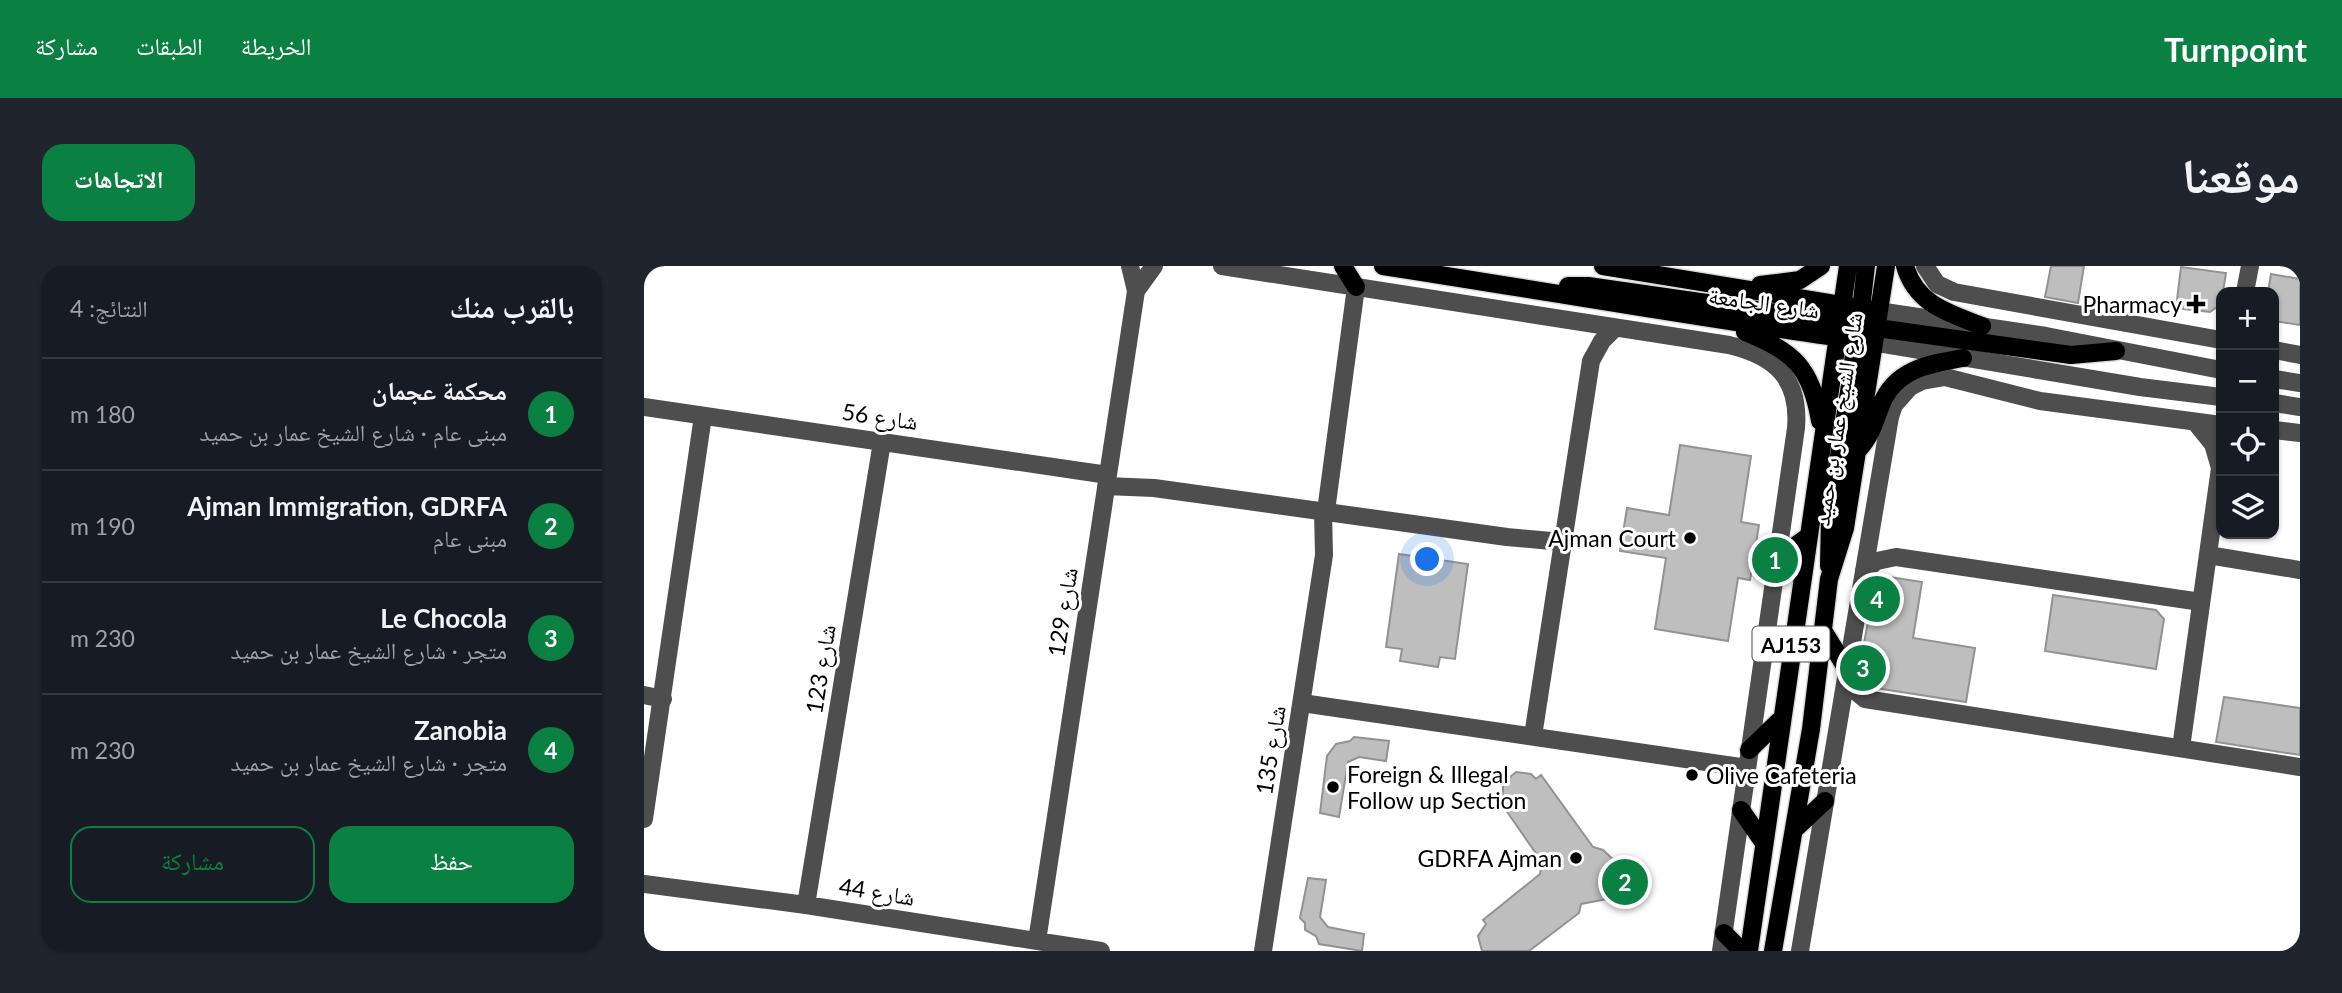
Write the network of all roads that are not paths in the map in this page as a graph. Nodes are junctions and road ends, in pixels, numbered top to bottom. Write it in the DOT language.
graph roads {
  1 [pos="1130,266"];
  2 [pos="1154,266"];
  3 [pos="1222,266"];
  4 [pos="1343,266"];
  5 [pos="1383,266"];
  6 [pos="1603,266"];
  7 [pos="1821,266"];
  8 [pos="1848,266"];
  9 [pos="1866,266"];
  10 [pos="1886,266"];
  11 [pos="1905,266"];
  12 [pos="1925,266"];
  13 [pos="2250,266"];
  14 [pos="1712,285"];
  15 [pos="1356,287"];
  16 [pos="2246,287"];
  17 [pos="1136,291"];
  18 [pos="1552,291"];
  19 [pos="1722,322"];
  20 [pos="1577,323"];
  21 [pos="1858,324"];
  22 [pos="1982,326"];
  23 [pos="1615,328"];
  24 [pos="2216,340"];
  25 [pos="2116,351"];
  26 [pos="2279,351"];
  27 [pos="2300,355"];
  28 [pos="2216,357"];
  29 [pos="1963,358"];
  30 [pos="1591,361"];
  31 [pos="2188,365"];
  32 [pos="2216,369"];
  33 [pos="2279,380"];
  34 [pos="2300,383"];
  35 [pos="2140,387"];
  36 [pos="2216,396"];
  37 [pos="2279,405"];
  38 [pos="644,407"];
  39 [pos="2300,407"];
  40 [pos="703,416"];
  41 [pos="2175,419"];
  42 [pos="2196,423"];
  43 [pos="2216,425"];
  44 [pos="1821,432"];
  45 [pos="883,442"];
  46 [pos="1856,452"];
  47 [pos="2216,453"];
  48 [pos="2220,476"];
  49 [pos="1107,477"];
  50 [pos="1328,511"];
  51 [pos="1870,537"];
  52 [pos="1806,538"];
  53 [pos="1562,546"];
  54 [pos="2208,555"];
  55 [pos="1896,557"];
  56 [pos="1777,559"];
  57 [pos="1864,570"];
  58 [pos="2300,570"];
  59 [pos="1829,579"];
  60 [pos="2201,603"];
  61 [pos="1824,632"];
  62 [pos="1847,677"];
  63 [pos="644,695"];
  64 [pos="663,699"];
  65 [pos="1865,699"];
  66 [pos="1302,703"];
  67 [pos="1840,709"];
  68 [pos="1779,721"];
  69 [pos="1533,736"];
  70 [pos="2181,748"];
  71 [pos="1748,759"];
  72 [pos="2300,767"];
  73 [pos="1825,801"];
  74 [pos="1741,810"];
  75 [pos="644,819"];
  76 [pos="1794,830"];
  77 [pos="1764,843"];
  78 [pos="644,884"];
  79 [pos="806,905"];
  80 [pos="1037,941"];
  81 [pos="1723,942"];
  82 [pos="1101,951"];
  83 [pos="1264,951"];
  84 [pos="1742,951"];
  85 [pos="1749,951"];
  86 [pos="1773,951"];
  87 [pos="1800,951"];
  1 -- 17 [label="street, شارع 129"];
  2 -- 17 [label="street, شارع 129"];
  3 -- 15 [label="street"];
  4 -- 15 [label="main road"];
  5 -- 18 [label="main road, شارع الجامعة"];
  6 -- 14 [label="main road, شارع الجامعة"];
  7 -- 14 [label="main road"];
  8 -- 21 [label="main road, شارع الشيخ عمار بن حميد / AJ153"];
  9 -- 21 [label="main road"];
  10 -- 21 [label="main road, شارع الشيخ عمار بن حميد / AJ153"];
  11 -- 22 [label="main road"];
  12 -- 24 [label="street"];
  13 -- 16 [label="street"];
  14 -- 21 [label="main road, شارع الجامعة"];
  15 -- 20 [label="street"];
  15 -- 50 [label="street, شارع 135"];
  17 -- 49 [label="street, شارع 129"];
  18 -- 19 [label="main road, شارع الجامعة"];
  18 -- 21 [label="main road"];
  19 -- 21 [label="main road, شارع الجامعة"];
  19 -- 44 [label="main road"];
  20 -- 23 [label="street"];
  20 -- 30 [label="street"];
  21 -- 22 [label="street, شارع الجامعة"];
  21 -- 25 [label="main road"];
  21 -- 29 [label="street, شارع الجامعة"];
  21 -- 44 [label="main road, شارع الشيخ عمار بن حميد / AJ153"];
  21 -- 46 [label="main road, شارع الشيخ عمار بن حميد / AJ153"];
  21 -- 59 [label="main road"];
  22 -- 25 [label="street, شارع الجامعة"];
  23 -- 30 [label="street"];
  23 -- 56 [label="street"];
  25 -- 31 [label="street, شارع الجامعة"];
  26 -- 27 [label="street"];
  28 -- 31 [label="street"];
  29 -- 35 [label="street, شارع الجامعة"];
  29 -- 46 [label="main road"];
  30 -- 53 [label="street"];
  31 -- 32 [label="street, شارع الجامعة"];
  33 -- 34 [label="street"];
  35 -- 36 [label="street, شارع الجامعة"];
  35 -- 41 [label="street"];
  37 -- 39 [label="street"];
  38 -- 40 [label="street, شارع 56"];
  40 -- 45 [label="street, شارع 56"];
  40 -- 64 [label="street"];
  41 -- 42 [label="street"];
  41 -- 51 [label="street"];
  42 -- 43 [label="street"];
  42 -- 47 [label="street"];
  44 -- 52 [label="main road, شارع الشيخ عمار بن حميد / AJ153"];
  45 -- 49 [label="street, شارع 56"];
  45 -- 79 [label="street, شارع 123"];
  46 -- 59 [label="main road, شارع الشيخ عمار بن حميد / AJ153"];
  48 -- 54 [label="street"];
  49 -- 50 [label="street, شارع 56"];
  49 -- 80 [label="street, شارع 129"];
  50 -- 53 [label="street, شارع 56"];
  50 -- 66 [label="street, شارع 135"];
  51 -- 55 [label="street"];
  51 -- 57 [label="street"];
  52 -- 56 [label="main road"];
  52 -- 68 [label="main road, شارع الشيخ عمار بن حميد / AJ153"];
  53 -- 69 [label="street"];
  54 -- 58 [label="street"];
  54 -- 60 [label="street"];
  55 -- 57 [label="street"];
  55 -- 60 [label="street"];
  56 -- 71 [label="street"];
  57 -- 62 [label="street"];
  59 -- 61 [label="main road, شارع الشيخ عمار بن حميد / AJ153"];
  60 -- 70 [label="street"];
  61 -- 62 [label="main road"];
  61 -- 76 [label="main road, شارع الشيخ عمار بن حميد / AJ153"];
  62 -- 65 [label="street"];
  62 -- 67 [label="street"];
  63 -- 64 [label="street"];
  64 -- 75 [label="street"];
  65 -- 67 [label="street"];
  65 -- 70 [label="street"];
  66 -- 69 [label="street"];
  66 -- 83 [label="street, شارع 135"];
  67 -- 73 [label="street"];
  68 -- 71 [label="main road"];
  68 -- 77 [label="main road, شارع الشيخ عمار بن حميد / AJ153"];
  69 -- 71 [label="street"];
  70 -- 72 [label="street"];
  71 -- 74 [label="street"];
  73 -- 76 [label="main road"];
  73 -- 87 [label="street"];
  74 -- 77 [label="main road"];
  74 -- 81 [label="street"];
  76 -- 86 [label="main road, شارع الشيخ عمار بن حميد / AJ153"];
  77 -- 85 [label="main road, شارع الشيخ عمار بن حميد / AJ153"];
  78 -- 79 [label="street, شارع 44"];
  79 -- 80 [label="street, شارع 44"];
  80 -- 82 [label="street, شارع 44"];
  81 -- 84 [label="main road"];
}
